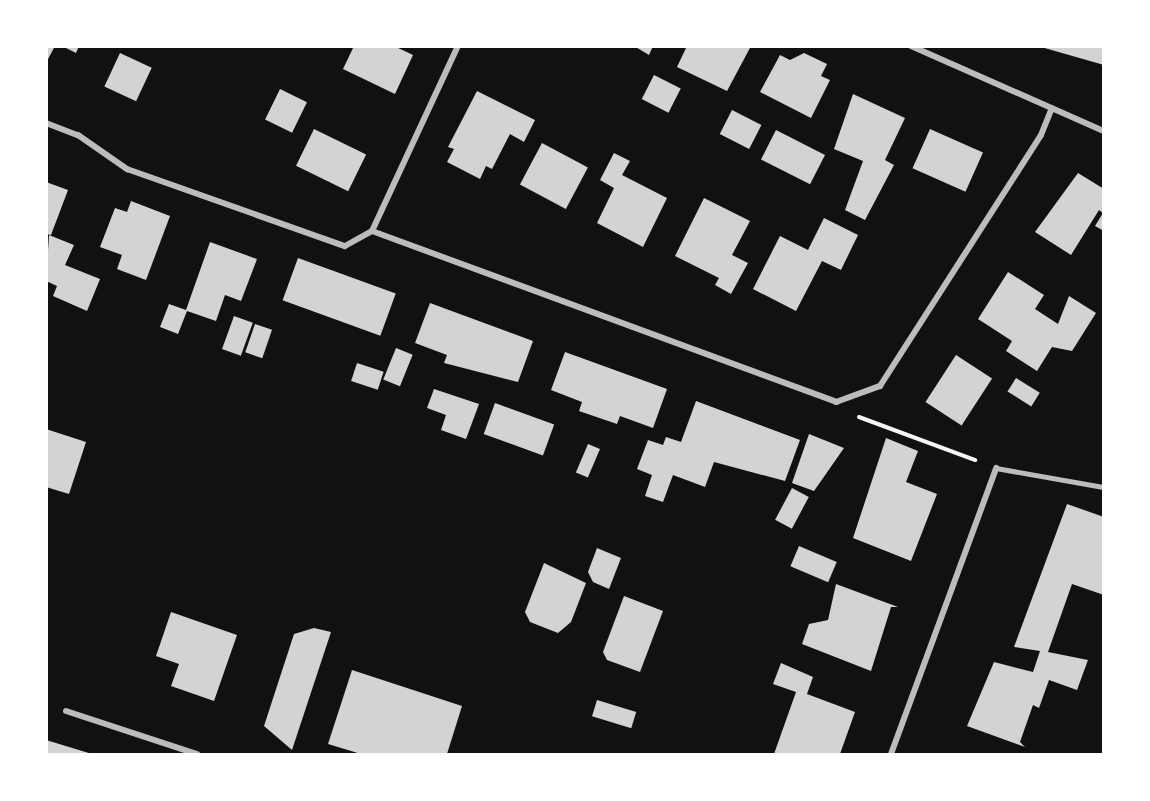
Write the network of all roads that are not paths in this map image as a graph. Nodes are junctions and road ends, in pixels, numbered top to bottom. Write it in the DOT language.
graph roads {
  1 [pos="458,46"];
  2 [pos="911,46"];
  3 [pos="1052,108"];
  4 [pos="46,123"];
  5 [pos="1104,130"];
  6 [pos="372,231"];
  7 [pos="996,468"];
  8 [pos="1104,487"];
  9 [pos="66,711"];
  10 [pos="197,754"];
  11 [pos="891,754"];
  1 -- 6 [label="street"];
  2 -- 3 [label="street"];
  3 -- 5 [label="street"];
  3 -- 6 [label="street"];
  4 -- 6 [label="street"];
  7 -- 8 [label="lane"];
  7 -- 11 [label="street"];
  9 -- 10 [label="street"];
}
